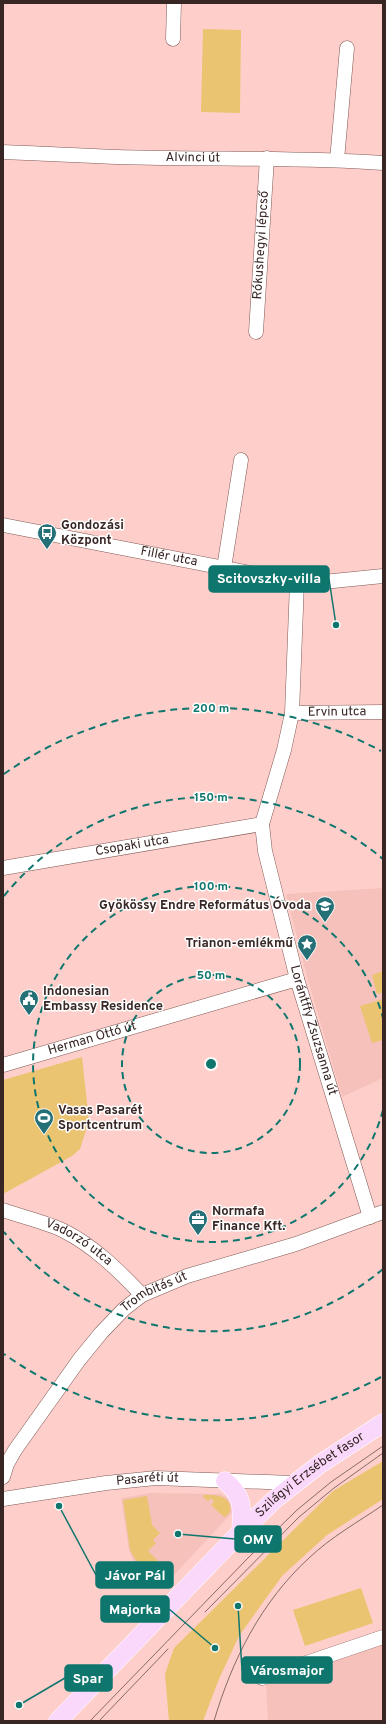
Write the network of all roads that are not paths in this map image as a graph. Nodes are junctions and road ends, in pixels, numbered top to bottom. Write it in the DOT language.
graph roads {
  1 [pos="174,3"];
  2 [pos="173,39"];
  3 [pos="347,48"];
  4 [pos="3,152"];
  5 [pos="267,158"];
  6 [pos="338,160"];
  7 [pos="383,163"];
  8 [pos="256,332"];
  9 [pos="241,460"];
  10 [pos="3,525"];
  11 [pos="224,568"];
  12 [pos="383,576"];
  13 [pos="296,582"];
  14 [pos="292,712"];
  15 [pos="383,712"];
  16 [pos="262,824"];
  17 [pos="3,868"];
  18 [pos="297,979"];
  19 [pos="3,1065"];
  20 [pos="3,1210"];
  21 [pos="376,1214"];
  22 [pos="142,1295"];
  23 [pos="383,1423"];
  24 [pos="3,1477"];
  25 [pos="225,1481"];
  26 [pos="294,1483"];
  27 [pos="3,1495"];
  28 [pos="241,1532"];
  29 [pos="383,1637"];
  30 [pos="262,1678"];
  31 [pos="58,1721"];
  1 -- 2 [label="street"];
  3 -- 6 [label="street"];
  4 -- 5 [label="street, Alvinci út"];
  5 -- 6 [label="street, Alvinci út"];
  5 -- 8 [label="street, Rókushegyi lépcső"];
  6 -- 7 [label="street, Alvinci út"];
  9 -- 11 [label="street"];
  10 -- 11 [label="street, Fillér utca"];
  11 -- 13 [label="street, Fillér utca"];
  12 -- 13 [label="street, Fillér utca"];
  13 -- 14 [label="street, Lorántffy Zsuzsanna út"];
  14 -- 15 [label="street, Ervin utca"];
  14 -- 16 [label="street, Lorántffy Zsuzsanna út"];
  16 -- 17 [label="street, Csopaki utca"];
  16 -- 18 [label="street, Lorántffy Zsuzsanna út"];
  18 -- 19 [label="street, Herman Ottó út"];
  18 -- 21 [label="street, Lorántffy Zsuzsanna út"];
  20 -- 22 [label="street, Vadorzó utca"];
  21 -- 22 [label="street, Trombitás út"];
  22 -- 24 [label="street, Trombitás út"];
  23 -- 26 [label="main road, Szilágyi Erzsébet fasor"];
  25 -- 26 [label="street, Pasaréti út"];
  25 -- 27 [label="street, Pasaréti út"];
  25 -- 28 [label="main road"];
  26 -- 28 [label="main road, Szilágyi Erzsébet fasor"];
  28 -- 31 [label="main road, Szilágyi Erzsébet fasor"];
  29 -- 30 [label="street"];
}
